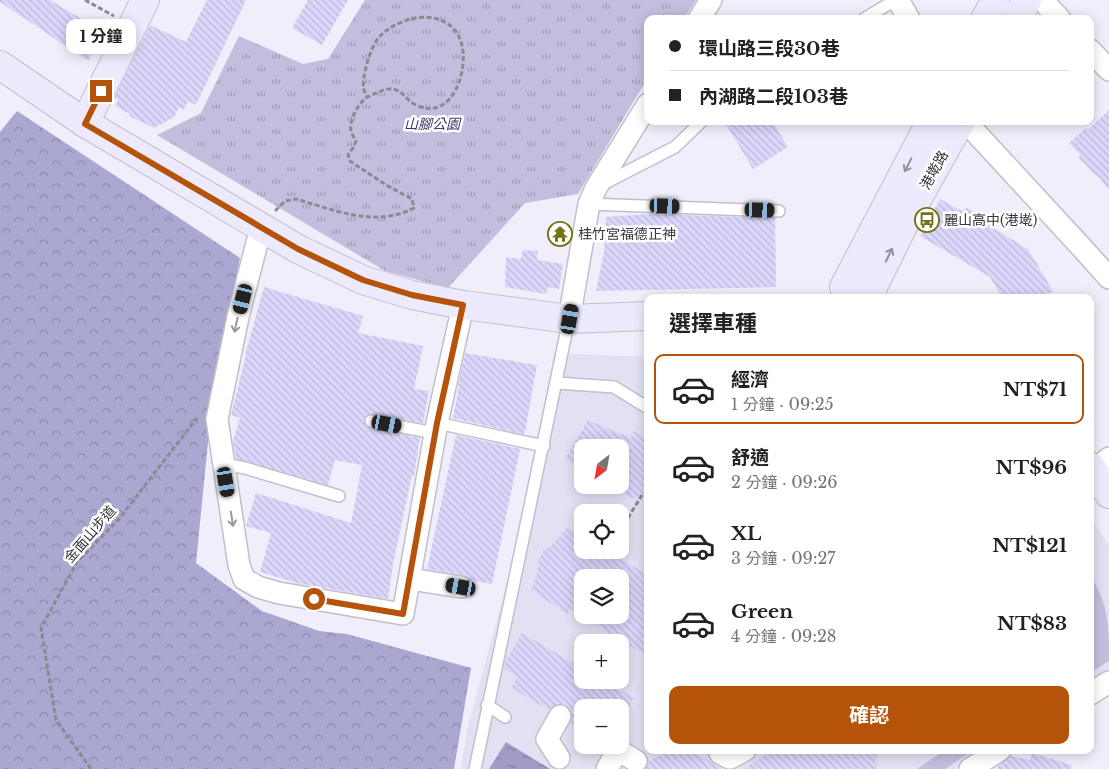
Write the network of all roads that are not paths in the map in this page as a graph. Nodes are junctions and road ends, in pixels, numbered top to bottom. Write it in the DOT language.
graph roads {
  1 [pos="145,0"];
  2 [pos="711,0"];
  3 [pos="896,0"];
  4 [pos="996,0"];
  5 [pos="1028,0"];
  6 [pos="1042,0"];
  7 [pos="702,15"];
  8 [pos="871,15"];
  9 [pos="906,15"];
  10 [pos="987,15"];
  11 [pos="1019,15"];
  12 [pos="1056,15"];
  13 [pos="1094,54"];
  14 [pos="0,65"];
  15 [pos="1109,70"];
  16 [pos="644,111"];
  17 [pos="85,124"];
  18 [pos="698,125"];
  19 [pos="928,125"];
  20 [pos="959,125"];
  21 [pos="969,125"];
  22 [pos="593,196"];
  23 [pos="779,210"];
  24 [pos="262,227"];
  25 [pos="1109,278"];
  26 [pos="846,294"];
  27 [pos="869,294"];
  28 [pos="463,305"];
  29 [pos="644,316"];
  30 [pos="570,319"];
  31 [pos="557,383"];
  32 [pos="644,406"];
  33 [pos="371,421"];
  34 [pos="436,428"];
  35 [pos="544,446"];
  36 [pos="224,464"];
  37 [pos="1098,465"];
  38 [pos="1109,494"];
  39 [pos="340,496"];
  40 [pos="410,578"];
  41 [pos="461,587"];
  42 [pos="1109,682"];
  43 [pos="1094,691"];
  44 [pos="487,705"];
  45 [pos="560,716"];
  46 [pos="505,717"];
  47 [pos="722,754"];
  48 [pos="738,754"];
  49 [pos="994,754"];
  50 [pos="559,758"];
  51 [pos="636,761"];
  52 [pos="475,769"];
  53 [pos="607,769"];
  54 [pos="970,769"];
  1 -- 17 [label="street"];
  2 -- 7 [label="street"];
  3 -- 8 [label="lane"];
  3 -- 9 [label="street"];
  4 -- 10 [label="street"];
  5 -- 11 [label="street"];
  6 -- 12 [label="street"];
  13 -- 15 [label="street"];
  14 -- 17 [label="street"];
  16 -- 22 [label="street"];
  17 -- 24 [label="street"];
  18 -- 22 [label="lane"];
  19 -- 26 [label="street, 港墘路, one-way"];
  27 -- 20 [label="street, 港墘路, one-way"];
  21 -- 25 [label="street"];
  22 -- 23 [label="lane"];
  22 -- 30 [label="street"];
  24 -- 28 [label="street"];
  24 -- 36 [label="street, one-way"];
  28 -- 30 [label="street"];
  28 -- 34 [label="street"];
  29 -- 30 [label="street"];
  30 -- 31 [label="lane"];
  31 -- 32 [label="lane"];
  31 -- 35 [label="lane"];
  33 -- 34 [label="lane"];
  34 -- 35 [label="lane"];
  34 -- 40 [label="street"];
  35 -- 44 [label="lane"];
  36 -- 39 [label="lane"];
  36 -- 40 [label="street, one-way"];
  37 -- 38 [label="street"];
  40 -- 41 [label="street"];
  42 -- 43 [label="street"];
  44 -- 46 [label="lane"];
  44 -- 52 [label="lane"];
  45 -- 50 [label="street"];
  47 -- 48 [label="street"];
  49 -- 54 [label="street"];
  51 -- 53 [label="street"];
}
